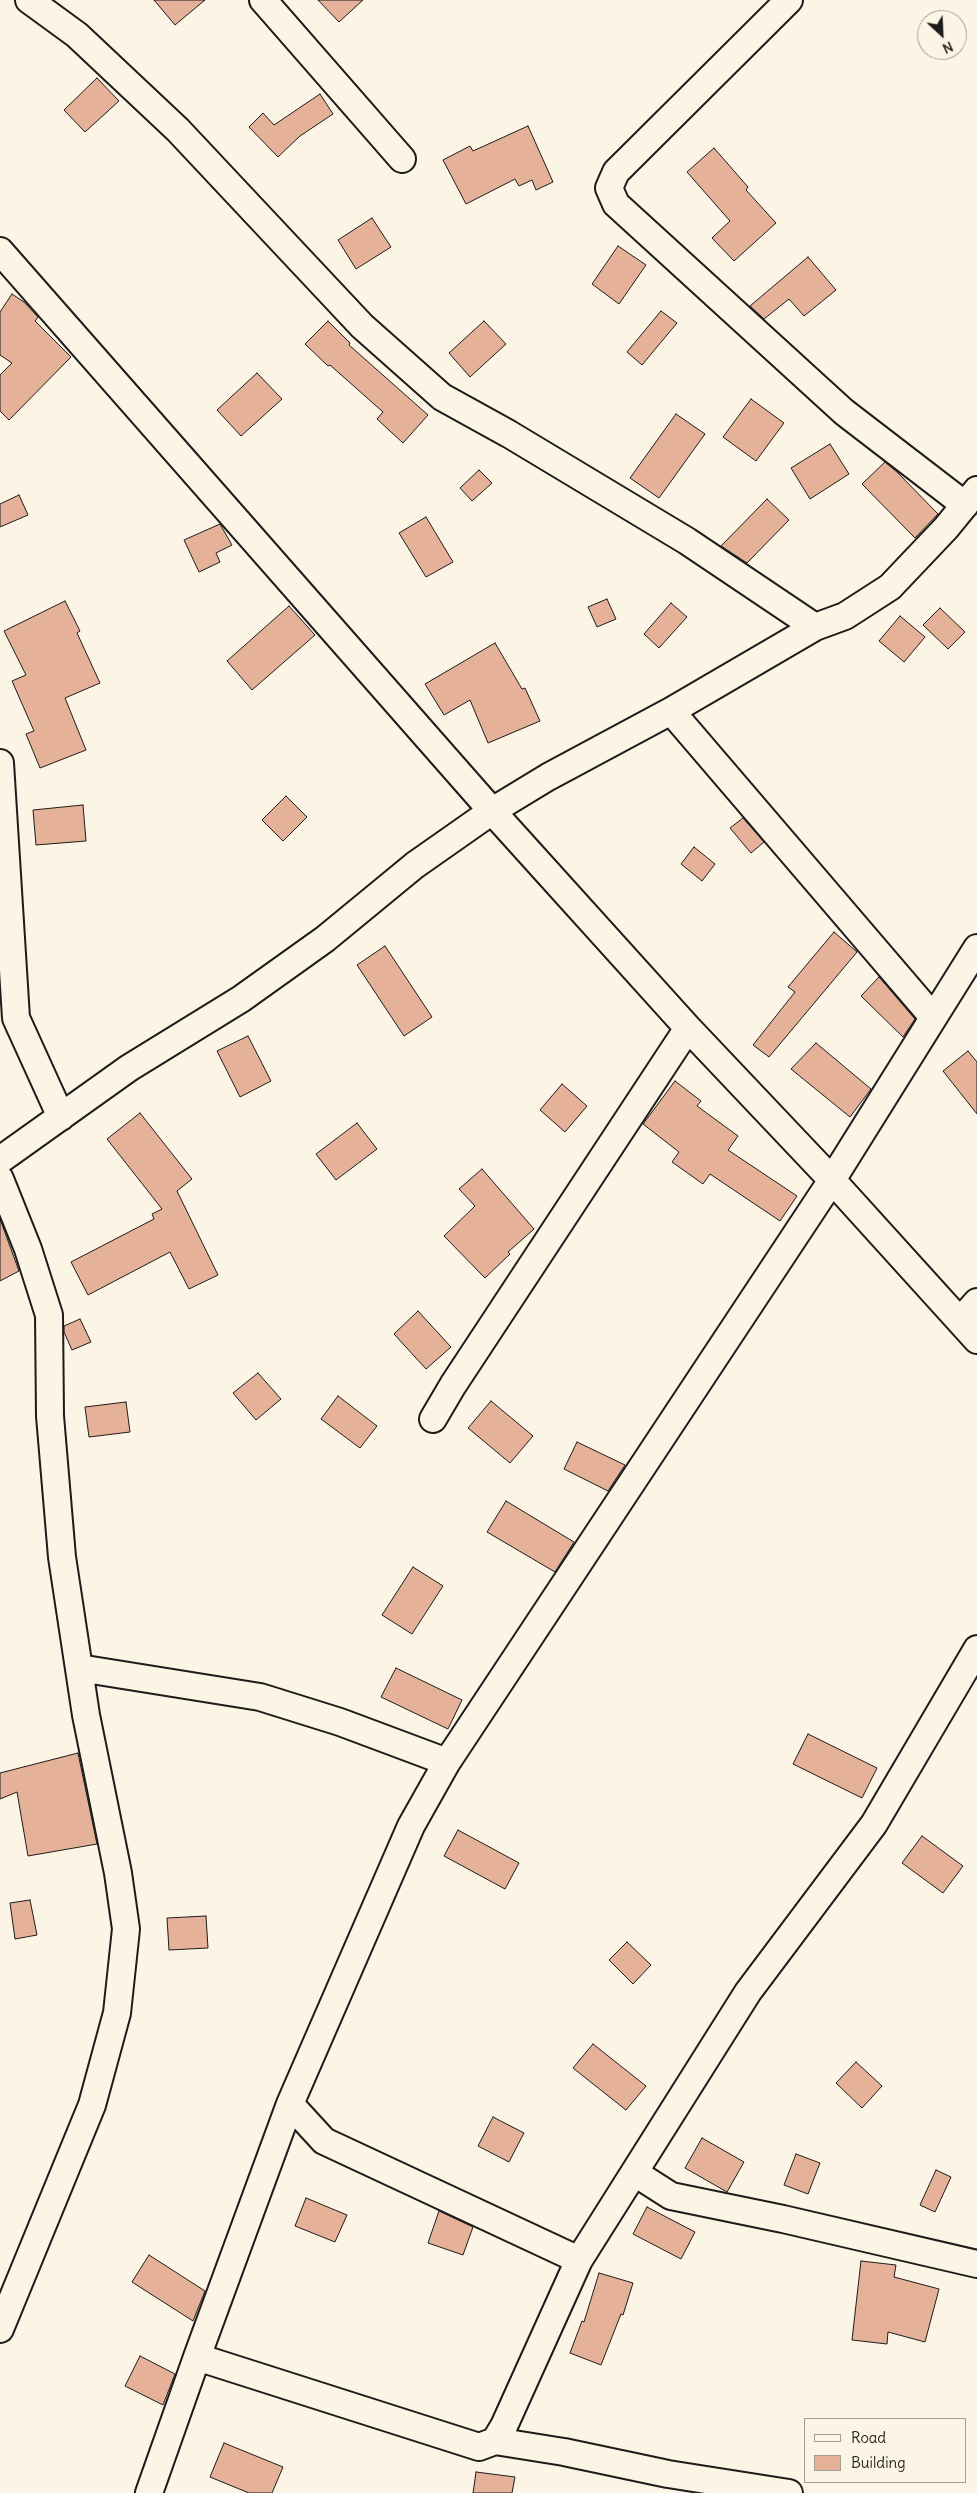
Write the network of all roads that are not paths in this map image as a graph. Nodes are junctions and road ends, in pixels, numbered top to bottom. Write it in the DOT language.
graph roads {
  1 [pos="29,0"];
  2 [pos="264,0"];
  3 [pos="789,0"];
  4 [pos="402,159"];
  5 [pos="0,251"];
  6 [pos="971,498"];
  7 [pos="815,627"];
  8 [pos="671,711"];
  9 [pos="0,763"];
  10 [pos="492,811"];
  11 [pos="977,948"];
  12 [pos="933,1017"];
  13 [pos="688,1028"];
  14 [pos="61,1117"];
  15 [pos="0,1160"];
  16 [pos="0,1178"];
  17 [pos="832,1180"];
  18 [pos="971,1321"];
  19 [pos="434,1419"];
  20 [pos="974,1659"];
  21 [pos="79,1668"];
  22 [pos="447,1762"];
  23 [pos="290,2104"];
  24 [pos="635,2173"];
  25 [pos="579,2260"];
  26 [pos="977,2264"];
  27 [pos="0,2329"];
  28 [pos="197,2357"];
  29 [pos="495,2441"];
  30 [pos="149,2493"];
  31 [pos="789,2493"];
  1 -- 7 [label="street"];
  2 -- 4 [label="street"];
  3 -- 6 [label="street"];
  5 -- 10 [label="street"];
  6 -- 7 [label="street"];
  7 -- 8 [label="street"];
  8 -- 10 [label="street"];
  8 -- 12 [label="street"];
  9 -- 14 [label="street"];
  10 -- 13 [label="street"];
  10 -- 14 [label="street"];
  11 -- 12 [label="street"];
  12 -- 17 [label="street"];
  13 -- 17 [label="street"];
  13 -- 19 [label="street"];
  14 -- 15 [label="street"];
  16 -- 21 [label="street"];
  17 -- 18 [label="street"];
  17 -- 22 [label="street"];
  20 -- 24 [label="street"];
  21 -- 22 [label="street"];
  21 -- 27 [label="street"];
  22 -- 23 [label="street"];
  23 -- 25 [label="street"];
  23 -- 28 [label="street"];
  24 -- 25 [label="street"];
  24 -- 26 [label="street"];
  25 -- 29 [label="street"];
  28 -- 29 [label="street"];
  28 -- 30 [label="street"];
  29 -- 31 [label="street"];
}
